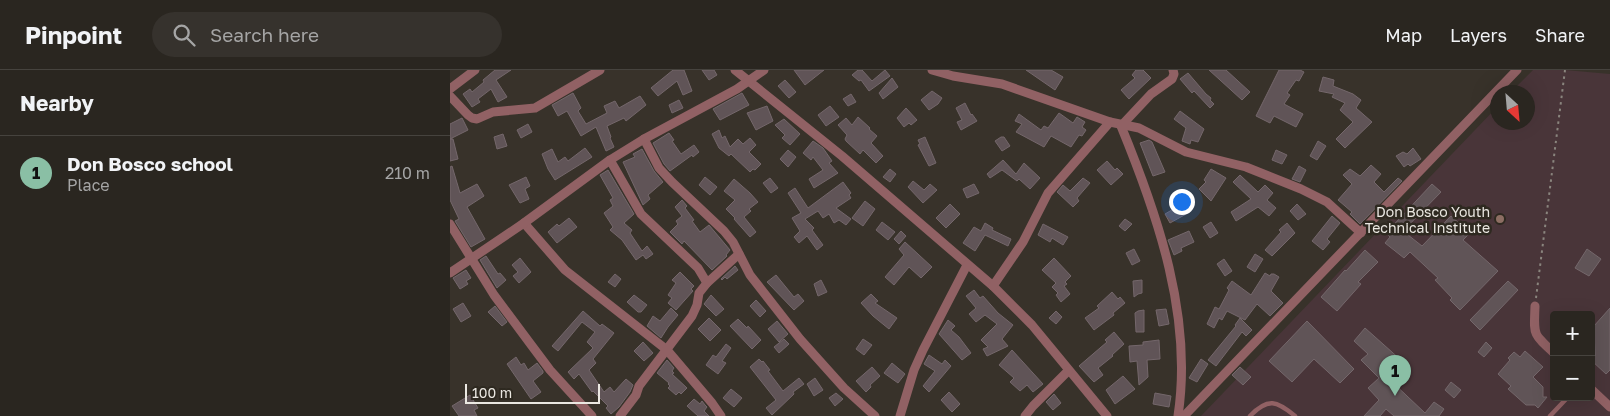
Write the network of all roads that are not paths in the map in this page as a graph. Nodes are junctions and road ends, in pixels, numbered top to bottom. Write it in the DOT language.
graph roads {
  1 [pos="475,70"];
  2 [pos="600,70"];
  3 [pos="735,70"];
  4 [pos="764,70"];
  5 [pos="932,70"];
  6 [pos="1182,70"];
  7 [pos="1517,70"];
  8 [pos="1173,74"];
  9 [pos="749,82"];
  10 [pos="450,89"];
  11 [pos="450,96"];
  12 [pos="1110,122"];
  13 [pos="1121,126"];
  14 [pos="644,139"];
  15 [pos="610,160"];
  16 [pos="524,223"];
  17 [pos="450,224"];
  18 [pos="1361,232"];
  19 [pos="739,254"];
  20 [pos="471,259"];
  21 [pos="967,264"];
  22 [pos="450,273"];
  23 [pos="706,283"];
  24 [pos="993,286"];
  25 [pos="1535,306"];
  26 [pos="1550,349"];
  27 [pos="666,350"];
  28 [pos="1068,371"];
  29 [pos="1595,392"];
  30 [pos="1564,401"];
  31 [pos="1610,407"];
  32 [pos="592,416"];
  33 [pos="620,416"];
  34 [pos="721,416"];
  35 [pos="875,416"];
  36 [pos="900,416"];
  37 [pos="1025,416"];
  38 [pos="1107,416"];
  39 [pos="1178,416"];
  40 [pos="1184,416"];
  41 [pos="1250,416"];
  42 [pos="1296,416"];
  43 [pos="1550,416"];
  1 -- 10 [label="street"];
  2 -- 11 [label="street"];
  3 -- 9 [label="street"];
  4 -- 9 [label="street"];
  5 -- 12 [label="street"];
  6 -- 8 [label="street"];
  7 -- 18 [label="street"];
  8 -- 13 [label="street"];
  9 -- 14 [label="street"];
  9 -- 21 [label="street"];
  12 -- 13 [label="street"];
  12 -- 24 [label="street"];
  13 -- 18 [label="street"];
  13 -- 39 [label="street"];
  14 -- 15 [label="street"];
  14 -- 19 [label="street"];
  15 -- 16 [label="street"];
  15 -- 23 [label="street"];
  16 -- 20 [label="street"];
  16 -- 27 [label="street"];
  17 -- 20 [label="street"];
  18 -- 40 [label="street"];
  19 -- 23 [label="street"];
  19 -- 35 [label="street"];
  20 -- 22 [label="street"];
  20 -- 32 [label="street"];
  21 -- 24 [label="street"];
  21 -- 36 [label="street"];
  23 -- 27 [label="street"];
  24 -- 28 [label="street"];
  25 -- 26 [label="street"];
  27 -- 33 [label="street"];
  27 -- 34 [label="street"];
  28 -- 37 [label="street"];
  28 -- 38 [label="street"];
  29 -- 31 [label="street"];
  30 -- 43 [label="lane"];
  41 -- 42 [label="lane"];
}
